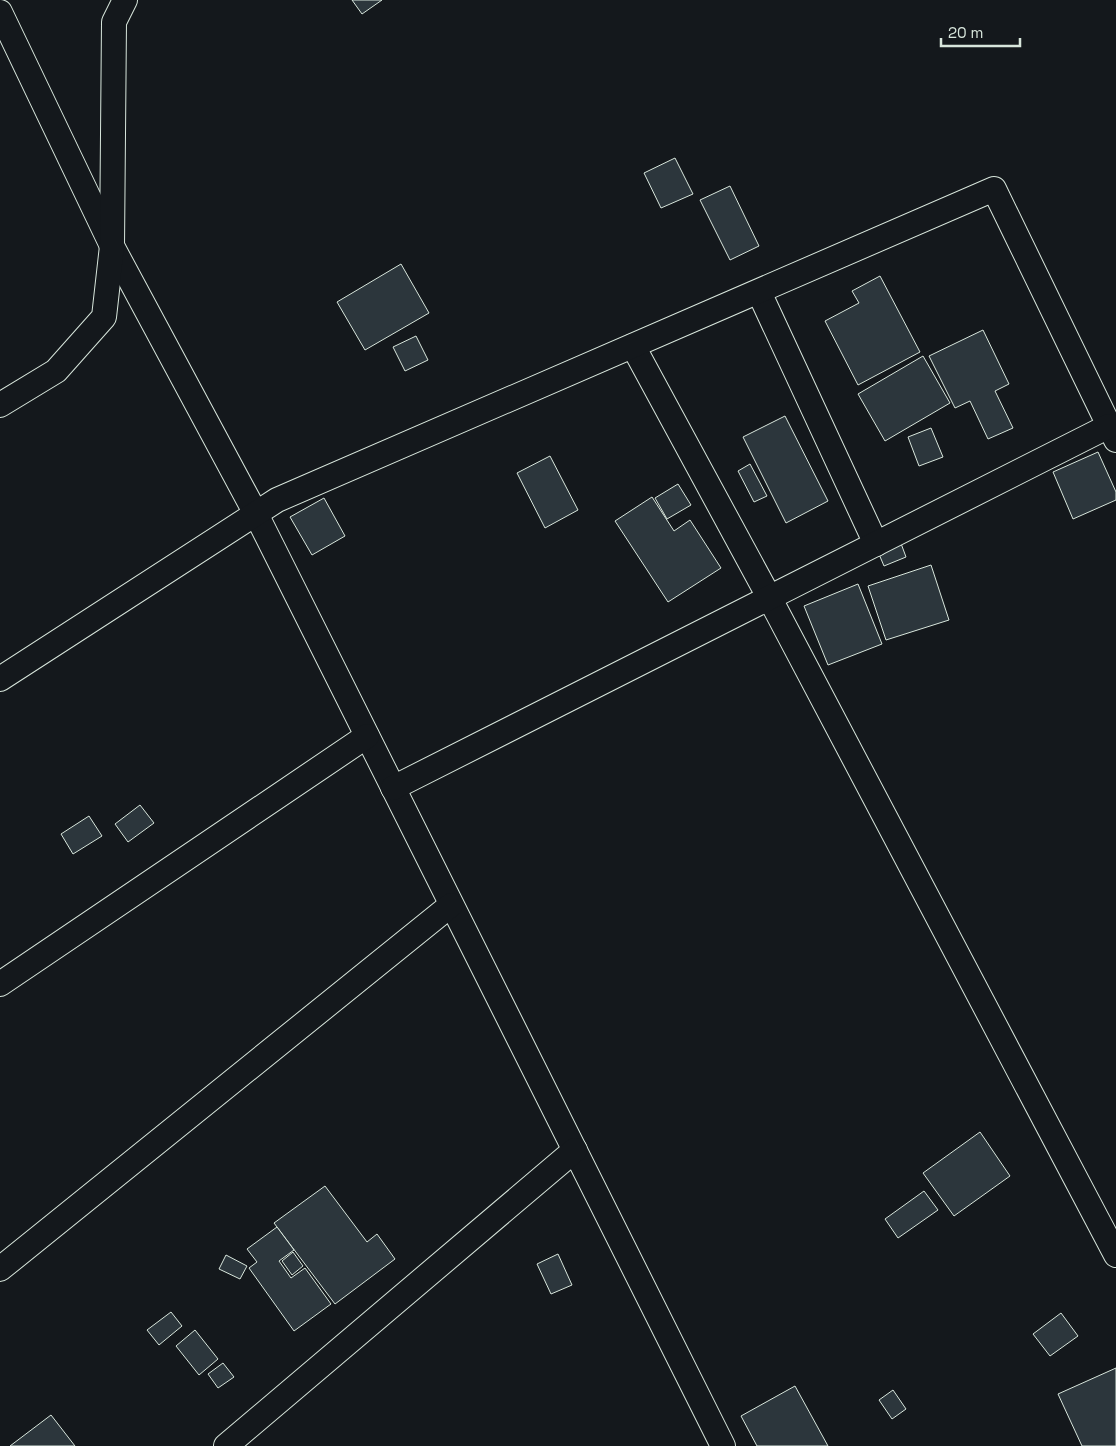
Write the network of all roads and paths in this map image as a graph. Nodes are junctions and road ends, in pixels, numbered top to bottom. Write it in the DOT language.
graph roads {
  1 [pos="125,0"];
  2 [pos="0,12"];
  3 [pos="7,46"];
  4 [pos="112,246"];
  5 [pos="759,292"];
  6 [pos="633,346"];
  7 [pos="0,405"];
  8 [pos="1112,433"];
  9 [pos="256,514"];
  10 [pos="876,544"];
  11 [pos="770,597"];
  12 [pos="0,679"];
  13 [pos="367,736"];
  14 [pos="393,788"];
  15 [pos="452,904"];
  16 [pos="0,984"];
  17 [pos="575,1150"];
  18 [pos="1116,1255"];
  19 [pos="0,1269"];
  20 [pos="226,1446"];
  21 [pos="723,1446"];
  1 -- 4 [label="street"];
  2 -- 3 [label="street"];
  3 -- 4 [label="street"];
  4 -- 7 [label="street"];
  4 -- 9 [label="street"];
  5 -- 6 [label="street"];
  5 -- 8 [label="street"];
  5 -- 10 [label="street"];
  6 -- 9 [label="street"];
  6 -- 11 [label="street"];
  8 -- 10 [label="street"];
  9 -- 12 [label="street"];
  9 -- 13 [label="street"];
  10 -- 11 [label="street"];
  11 -- 14 [label="street"];
  11 -- 18 [label="street"];
  13 -- 14 [label="street"];
  13 -- 16 [label="street"];
  14 -- 15 [label="street"];
  15 -- 17 [label="street"];
  15 -- 19 [label="street"];
  17 -- 20 [label="street"];
  17 -- 21 [label="street"];
}
